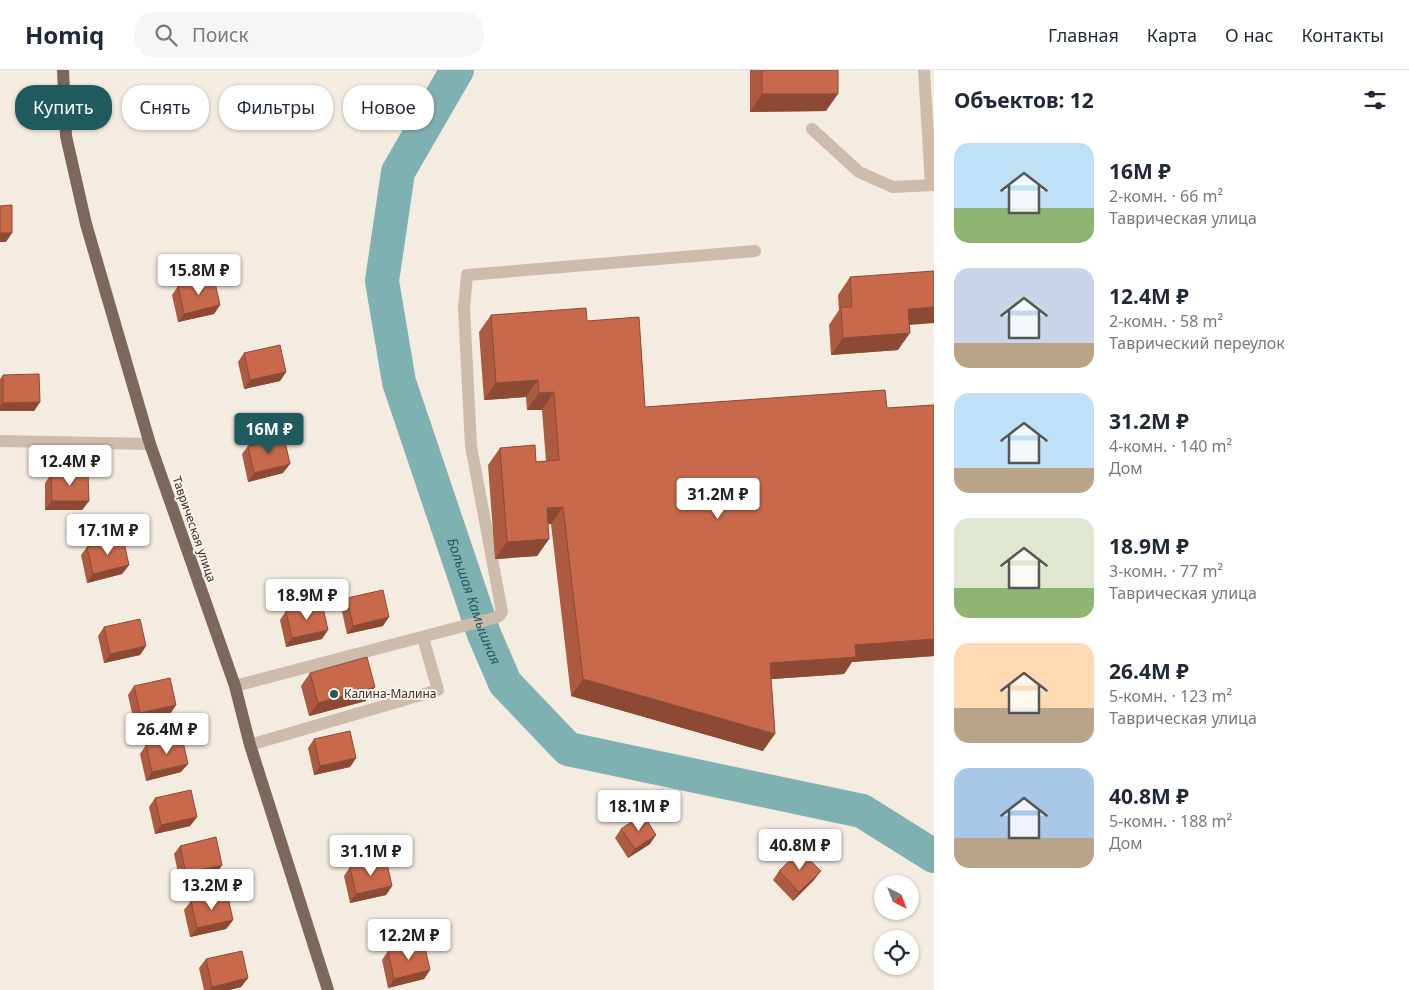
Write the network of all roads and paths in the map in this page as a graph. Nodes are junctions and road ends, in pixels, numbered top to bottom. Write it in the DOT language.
graph roads {
  1 [pos="63,70"];
  2 [pos="924,70"];
  3 [pos="812,129"];
  4 [pos="932,185"];
  5 [pos="755,251"];
  6 [pos="0,441"];
  7 [pos="150,444"];
  8 [pos="424,638"];
  9 [pos="234,686"];
  10 [pos="250,745"];
  11 [pos="328,990"];
  1 -- 7 [label="main road, Таврическая улица"];
  2 -- 4 [label="street"];
  3 -- 4 [label="street"];
  5 -- 8 [label="street"];
  6 -- 7 [label="street"];
  7 -- 9 [label="main road, Таврическая улица"];
  8 -- 9 [label="street"];
  8 -- 10 [label="street"];
  9 -- 10 [label="main road, Таврическая улица"];
  10 -- 11 [label="main road, Таврическая улица"];
}
